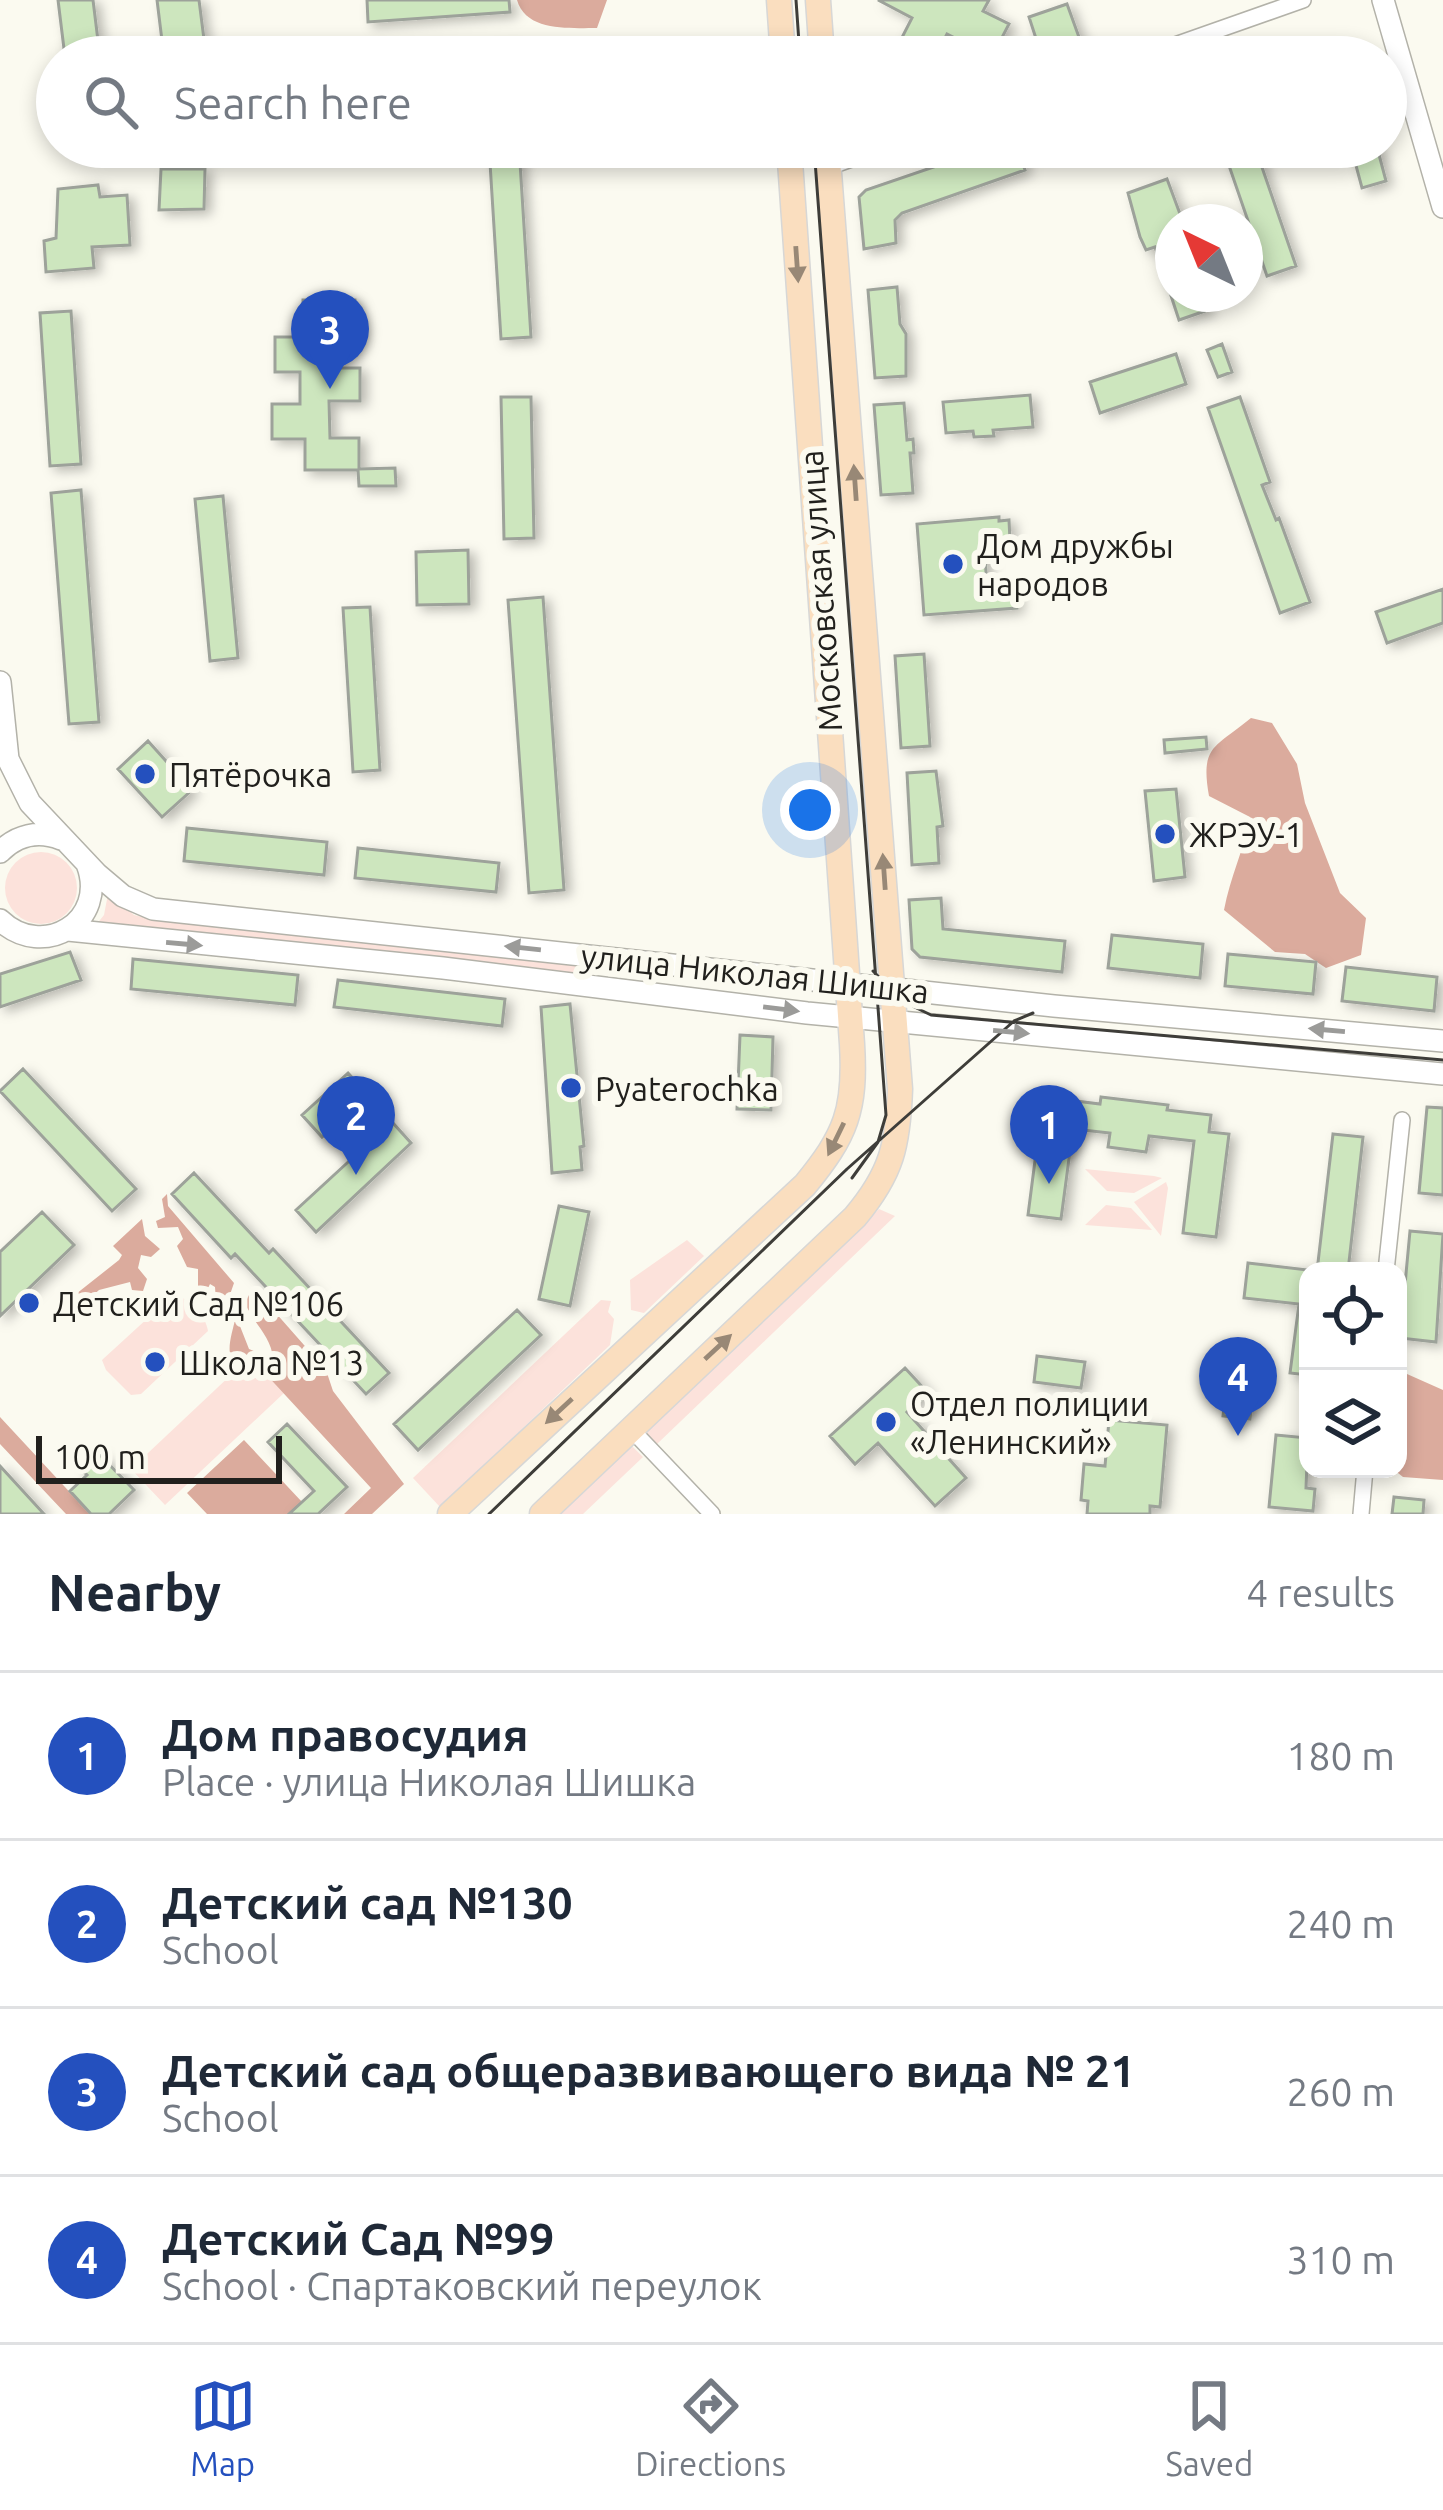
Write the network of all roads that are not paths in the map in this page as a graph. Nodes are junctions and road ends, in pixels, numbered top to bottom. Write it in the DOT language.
graph roads {
  1 [pos="779,0"];
  2 [pos="818,0"];
  3 [pos="1303,0"];
  4 [pos="1383,0"];
  5 [pos="782,36"];
  6 [pos="821,36"];
  7 [pos="1201,36"];
  8 [pos="1393,36"];
  9 [pos="1407,83"];
  10 [pos="790,168"];
  11 [pos="829,168"];
  12 [pos="1443,207"];
  13 [pos="0,682"];
  14 [pos="4,740"];
  15 [pos="0,775"];
  16 [pos="67,841"];
  17 [pos="0,852"];
  18 [pos="85,859"];
  19 [pos="0,920"];
  20 [pos="68,930"];
  21 [pos="29,937"];
  22 [pos="0,946"];
  23 [pos="848,984"];
  24 [pos="892,989"];
  25 [pos="850,1017"];
  26 [pos="895,1022"];
  27 [pos="1443,1041"];
  28 [pos="1443,1074"];
  29 [pos="1402,1120"];
  30 [pos="1387,1262"];
  31 [pos="632,1429"];
  32 [pos="1365,1478"];
  33 [pos="451,1514"];
  34 [pos="542,1514"];
  35 [pos="712,1514"];
  36 [pos="1361,1514"];
  1 -- 5 [label="main road"];
  2 -- 6 [label="main road"];
  3 -- 7 [label="street"];
  4 -- 8 [label="main road"];
  9 -- 12 [label="main road"];
  10 -- 23 [label="main road, Московская улица, one-way"];
  24 -- 11 [label="main road, Московская улица, one-way"];
  13 -- 14 [label="main road"];
  14 -- 15 [label="main road"];
  14 -- 16 [label="main road, улица Николая Шишка"];
  16 -- 17 [label="main road"];
  16 -- 18 [label="main road, улица Николая Шишка"];
  18 -- 20 [label="main road"];
  23 -- 18 [label="main road, улица Николая Шишка, one-way"];
  19 -- 21 [label="main road"];
  20 -- 21 [label="main road, улица Николая Шишка"];
  20 -- 25 [label="main road, улица Николая Шишка, one-way"];
  21 -- 22 [label="main road, улица Николая Шишка"];
  23 -- 24 [label="main road, улица Николая Шишка"];
  23 -- 25 [label="main road, Московская улица"];
  24 -- 26 [label="main road, Московская улица"];
  27 -- 24 [label="main road, улица Николая Шишка, one-way"];
  25 -- 26 [label="main road, улица Николая Шишка"];
  25 -- 33 [label="main road, Московская улица, one-way"];
  26 -- 28 [label="main road, улица Николая Шишка, one-way"];
  31 -- 26 [label="main road, Московская улица, one-way"];
  29 -- 30 [label="street"];
  31 -- 34 [label="main road, Московская улица"];
  31 -- 35 [label="street"];
  32 -- 36 [label="street"];
}
